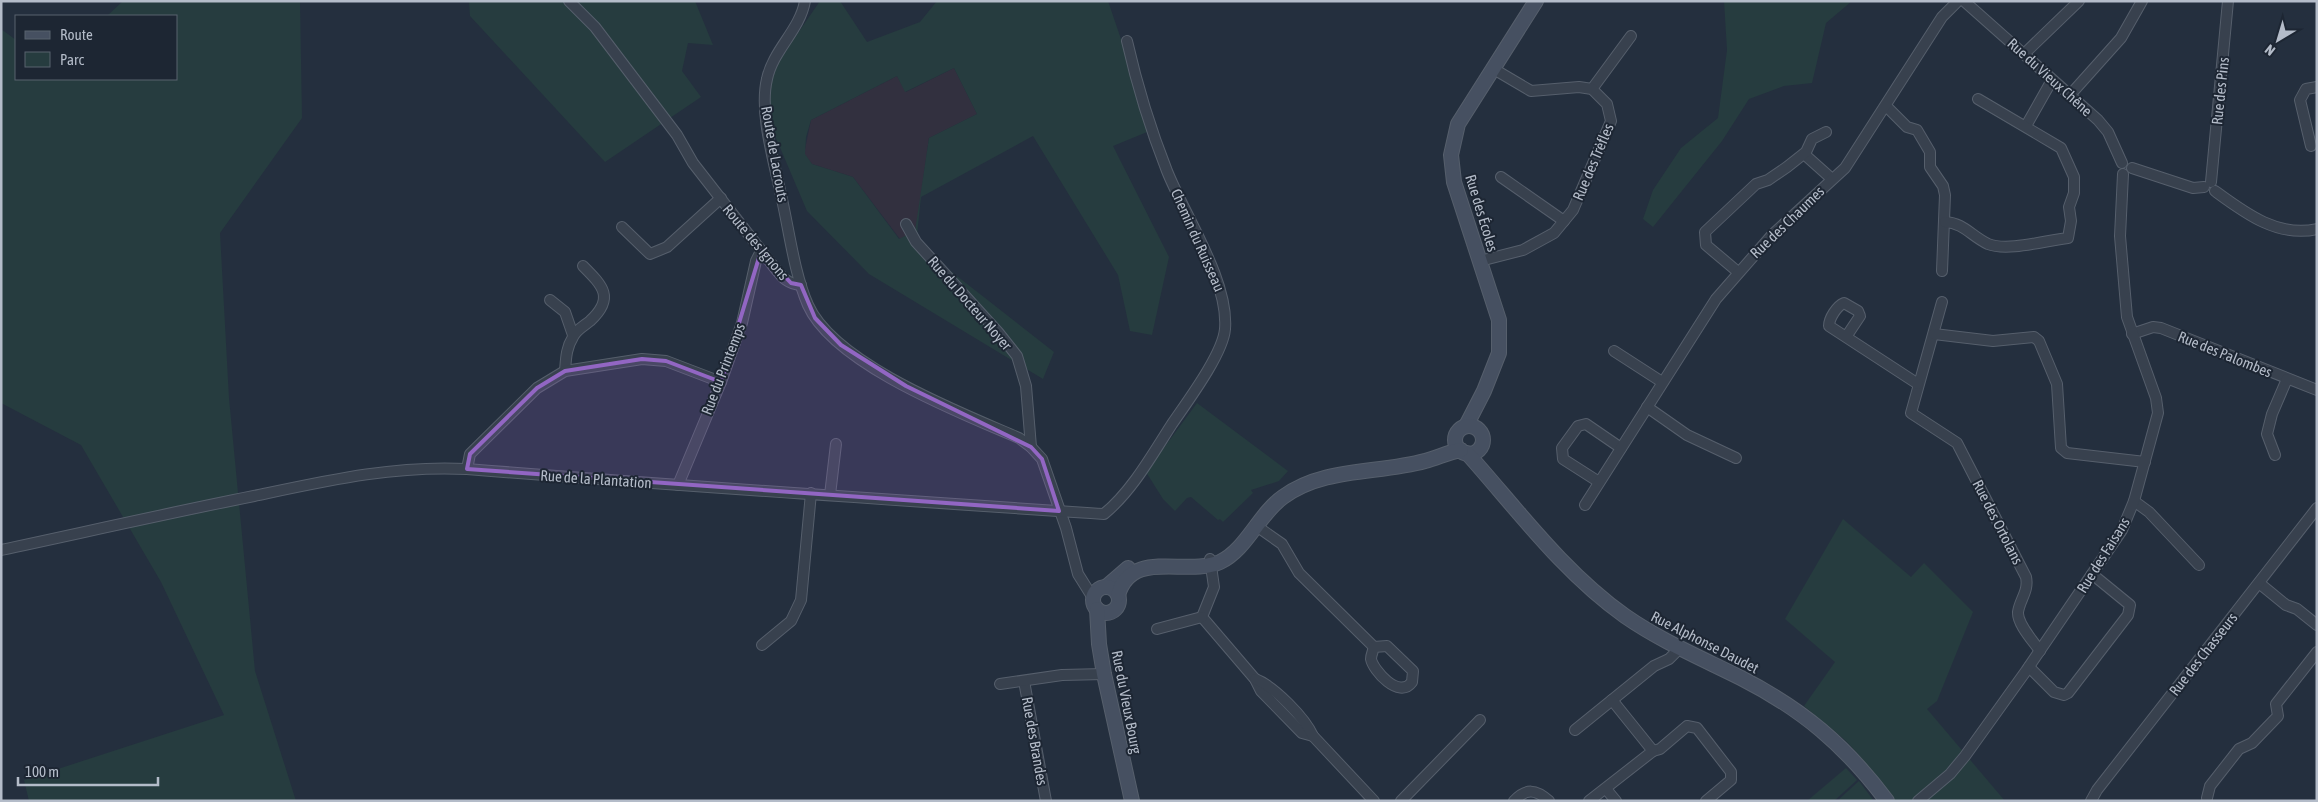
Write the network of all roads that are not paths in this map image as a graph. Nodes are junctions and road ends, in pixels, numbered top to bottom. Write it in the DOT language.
graph roads {
  1 [pos="569,1"];
  2 [pos="805,1"];
  3 [pos="1536,1"];
  4 [pos="1958,1"];
  5 [pos="1964,1"];
  6 [pos="2079,1"];
  7 [pos="2142,1"];
  8 [pos="2228,1"];
  9 [pos="1631,36"];
  10 [pos="1126,41"];
  11 [pos="2024,54"];
  12 [pos="1492,68"];
  13 [pos="2052,80"];
  14 [pos="2317,87"];
  15 [pos="1592,89"];
  16 [pos="2070,95"];
  17 [pos="1978,99"];
  18 [pos="1886,106"];
  19 [pos="2026,126"];
  20 [pos="1826,132"];
  21 [pos="2311,146"];
  22 [pos="1804,154"];
  23 [pos="2126,169"];
  24 [pos="1502,177"];
  25 [pos="1832,179"];
  26 [pos="2210,187"];
  27 [pos="721,198"];
  28 [pos="1564,221"];
  29 [pos="1944,222"];
  30 [pos="906,224"];
  31 [pos="622,227"];
  32 [pos="2317,229"];
  33 [pos="761,251"];
  34 [pos="1480,261"];
  35 [pos="583,266"];
  36 [pos="1942,271"];
  37 [pos="1738,272"];
  38 [pos="801,285"];
  39 [pos="550,300"];
  40 [pos="1942,302"];
  41 [pos="1934,334"];
  42 [pos="2132,334"];
  43 [pos="574,335"];
  44 [pos="1846,337"];
  45 [pos="1614,351"];
  46 [pos="565,371"];
  47 [pos="2287,379"];
  48 [pos="721,382"];
  49 [pos="1662,382"];
  50 [pos="1918,384"];
  51 [pos="2317,390"];
  52 [pos="1647,407"];
  53 [pos="1472,428"];
  54 [pos="1456,436"];
  55 [pos="836,444"];
  56 [pos="1032,447"];
  57 [pos="1621,448"];
  58 [pos="1469,450"];
  59 [pos="2275,455"];
  60 [pos="1736,458"];
  61 [pos="2145,462"];
  62 [pos="1407,465"];
  63 [pos="467,469"];
  64 [pos="1599,482"];
  65 [pos="678,485"];
  66 [pos="811,494"];
  67 [pos="830,494"];
  68 [pos="2134,500"];
  69 [pos="1585,505"];
  70 [pos="2317,508"];
  71 [pos="1059,511"];
  72 [pos="1252,529"];
  73 [pos="1,550"];
  74 [pos="1211,562"];
  75 [pos="2198,565"];
  76 [pos="2092,574"];
  77 [pos="2259,583"];
  78 [pos="1118,595"];
  79 [pos="1101,599"];
  80 [pos="1202,617"];
  81 [pos="2317,625"];
  82 [pos="1157,629"];
  83 [pos="762,645"];
  84 [pos="1374,648"];
  85 [pos="1679,649"];
  86 [pos="2040,651"];
  87 [pos="2317,652"];
  88 [pos="2029,667"];
  89 [pos="1104,674"];
  90 [pos="1024,680"];
  91 [pos="1000,684"];
  92 [pos="1612,700"];
  93 [pos="1480,720"];
  94 [pos="1576,730"];
  95 [pos="1653,751"];
  96 [pos="1606,789"];
  97 [pos="2206,800"];
  98 [pos="1046,801"];
  99 [pos="1132,801"];
  100 [pos="1374,801"];
  101 [pos="1401,801"];
  102 [pos="1514,801"];
  103 [pos="1549,801"];
  104 [pos="1589,801"];
  105 [pos="1616,801"];
  106 [pos="1706,801"];
  107 [pos="1886,801"];
  108 [pos="1918,801"];
  109 [pos="2092,801"];
  1 -- 27 [label="street, Route des Ignons"];
  2 -- 38 [label="street, Route de Lacrouts"];
  3 -- 12 [label="street, Rue des Écoles"];
  4 -- 18 [label="street, Rue des Chaumes"];
  5 -- 11 [label="street, Rue du Vieux Chêne"];
  6 -- 11 [label="street"];
  7 -- 16 [label="street"];
  8 -- 26 [label="street, Rue des Pins"];
  9 -- 15 [label="street"];
  10 -- 71 [label="street, Chemin du Ruisseau"];
  11 -- 13 [label="street, Rue du Vieux Chêne"];
  12 -- 15 [label="street"];
  12 -- 34 [label="street, Rue des Écoles"];
  13 -- 16 [label="street, Rue du Vieux Chêne"];
  13 -- 19 [label="street"];
  14 -- 21 [label="street"];
  15 -- 28 [label="street, Rue des Trèfles"];
  16 -- 23 [label="street, Rue du Vieux Chêne"];
  17 -- 19 [label="street"];
  18 -- 25 [label="street, Rue des Chaumes"];
  18 -- 29 [label="street"];
  19 -- 29 [label="street"];
  20 -- 22 [label="street"];
  22 -- 25 [label="street"];
  22 -- 37 [label="street"];
  23 -- 26 [label="street"];
  23 -- 42 [label="street, Rue des Faisans"];
  24 -- 28 [label="street"];
  25 -- 37 [label="street, Rue des Chaumes"];
  26 -- 32 [label="street"];
  27 -- 31 [label="street"];
  27 -- 33 [label="street, Route des Ignons"];
  28 -- 34 [label="street, Rue des Trèfles"];
  29 -- 36 [label="street"];
  30 -- 56 [label="street, Rue du Docteur Noyer"];
  33 -- 38 [label="street, Route des Ignons"];
  33 -- 48 [label="street, Rue du Printemps"];
  34 -- 53 [label="street, Rue des Écoles"];
  35 -- 43 [label="street"];
  37 -- 49 [label="street, Rue des Chaumes"];
  38 -- 56 [label="street, Route des Ignons"];
  39 -- 43 [label="street"];
  40 -- 41 [label="street"];
  41 -- 50 [label="street"];
  41 -- 61 [label="street"];
  42 -- 47 [label="street, Rue des Palombes"];
  42 -- 61 [label="street, Rue des Faisans"];
  43 -- 46 [label="street"];
  44 -- 50 [label="street"];
  45 -- 49 [label="street"];
  46 -- 48 [label="street"];
  46 -- 63 [label="street"];
  47 -- 51 [label="street, Rue des Palombes"];
  47 -- 59 [label="street"];
  48 -- 65 [label="street, Rue du Printemps"];
  49 -- 52 [label="street, Rue des Chaumes"];
  50 -- 86 [label="street, Rue des Ortolans"];
  52 -- 57 [label="street, Rue des Chaumes"];
  52 -- 60 [label="street"];
  53 -- 54 [label="street"];
  53 -- 58 [label="street"];
  54 -- 58 [label="street"];
  54 -- 62 [label="street"];
  55 -- 67 [label="street"];
  56 -- 71 [label="street, Route des Ignons"];
  57 -- 64 [label="street, Rue des Chaumes"];
  57 -- 64 [label="street"];
  58 -- 62 [label="street"];
  58 -- 85 [label="street, Rue Alphonse Daudet"];
  61 -- 68 [label="street, Rue des Faisans"];
  62 -- 72 [label="street"];
  63 -- 65 [label="street, Rue de la Plantation"];
  63 -- 73 [label="street, Rue de la Plantation"];
  64 -- 69 [label="street, Rue des Chaumes"];
  65 -- 66 [label="street, Rue de la Plantation"];
  66 -- 67 [label="street, Rue de la Plantation"];
  66 -- 83 [label="street"];
  67 -- 71 [label="street, Rue de la Plantation"];
  68 -- 75 [label="street"];
  68 -- 76 [label="street, Rue des Faisans"];
  70 -- 77 [label="street, Rue des Chasseurs"];
  71 -- 79 [label="street"];
  72 -- 74 [label="street"];
  72 -- 84 [label="street"];
  74 -- 78 [label="street"];
  74 -- 79 [label="street"];
  74 -- 80 [label="street"];
  76 -- 86 [label="street, Rue des Faisans"];
  76 -- 88 [label="street"];
  77 -- 81 [label="street"];
  77 -- 109 [label="street, Rue des Chasseurs"];
  78 -- 79 [label="street"];
  78 -- 79 [label="street"];
  79 -- 89 [label="street, Rue du Vieux Bourg"];
  80 -- 82 [label="street"];
  80 -- 100 [label="street"];
  84 -- 84 [label="street"];
  85 -- 92 [label="street"];
  85 -- 107 [label="street, Rue Alphonse Daudet"];
  86 -- 88 [label="street, Rue des Faisans"];
  87 -- 97 [label="street"];
  88 -- 108 [label="street, Rue des Faisans"];
  89 -- 90 [label="street, Rue des Brandes"];
  89 -- 99 [label="street, Rue du Vieux Bourg"];
  90 -- 91 [label="street, Rue des Brandes"];
  90 -- 98 [label="street, Rue des Brandes"];
  92 -- 94 [label="street"];
  92 -- 95 [label="street"];
  93 -- 101 [label="street"];
  95 -- 96 [label="street"];
  95 -- 106 [label="street"];
  96 -- 104 [label="street"];
  96 -- 105 [label="street"];
  102 -- 103 [label="street"];
}
